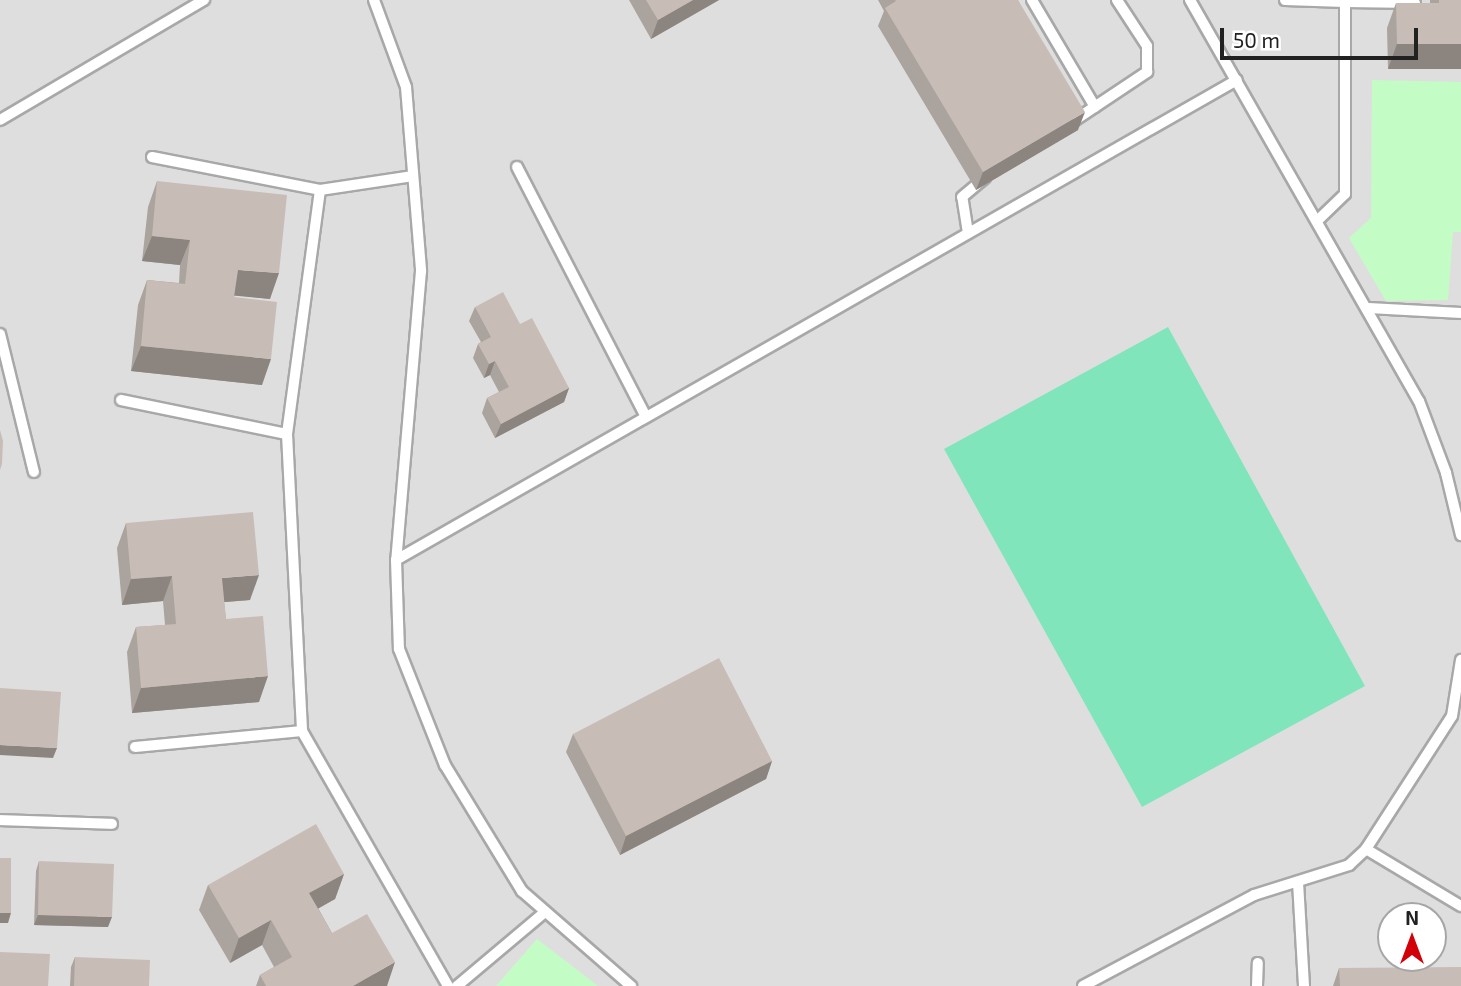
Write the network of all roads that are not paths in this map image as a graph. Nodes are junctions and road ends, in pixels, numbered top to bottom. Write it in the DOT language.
graph roads {
  1 [pos="204,0"];
  2 [pos="374,0"];
  3 [pos="1032,0"];
  4 [pos="1117,0"];
  5 [pos="1190,0"];
  6 [pos="1285,0"];
  7 [pos="1345,2"];
  8 [pos="1415,3"];
  9 [pos="1237,80"];
  10 [pos="1095,107"];
  11 [pos="0,120"];
  12 [pos="1061,128"];
  13 [pos="152,157"];
  14 [pos="517,167"];
  15 [pos="994,172"];
  16 [pos="414,176"];
  17 [pos="320,190"];
  18 [pos="1318,220"];
  19 [pos="968,233"];
  20 [pos="1369,308"];
  21 [pos="1461,313"];
  22 [pos="0,334"];
  23 [pos="121,400"];
  24 [pos="646,417"];
  25 [pos="288,434"];
  26 [pos="34,472"];
  27 [pos="1461,535"];
  28 [pos="396,560"];
  29 [pos="1461,660"];
  30 [pos="1457,716"];
  31 [pos="302,731"];
  32 [pos="135,747"];
  33 [pos="0,820"];
  34 [pos="112,824"];
  35 [pos="1366,849"];
  36 [pos="1298,882"];
  37 [pos="1461,906"];
  38 [pos="545,912"];
  39 [pos="1258,963"];
  40 [pos="448,986"];
  41 [pos="457,986"];
  42 [pos="631,986"];
  43 [pos="1083,986"];
  44 [pos="1257,986"];
  45 [pos="1304,986"];
  1 -- 11 [label="lane"];
  2 -- 16 [label="lane"];
  3 -- 10 [label="lane"];
  4 -- 10 [label="lane"];
  5 -- 9 [label="lane"];
  6 -- 7 [label="lane"];
  7 -- 8 [label="lane"];
  7 -- 18 [label="lane"];
  9 -- 18 [label="lane"];
  9 -- 19 [label="lane"];
  10 -- 12 [label="lane"];
  13 -- 17 [label="lane"];
  14 -- 24 [label="lane"];
  15 -- 19 [label="lane"];
  16 -- 17 [label="lane"];
  16 -- 28 [label="lane"];
  17 -- 25 [label="lane"];
  18 -- 20 [label="lane"];
  19 -- 24 [label="lane"];
  20 -- 21 [label="lane"];
  20 -- 27 [label="lane"];
  22 -- 26 [label="lane"];
  23 -- 25 [label="lane"];
  24 -- 28 [label="lane"];
  25 -- 31 [label="lane"];
  28 -- 38 [label="lane"];
  29 -- 30 [label="lane"];
  30 -- 35 [label="lane"];
  31 -- 32 [label="lane"];
  31 -- 40 [label="lane"];
  33 -- 34 [label="lane"];
  35 -- 36 [label="lane"];
  35 -- 37 [label="lane"];
  36 -- 43 [label="lane"];
  36 -- 45 [label="lane"];
  38 -- 41 [label="lane"];
  38 -- 42 [label="lane"];
  39 -- 44 [label="lane"];
}
